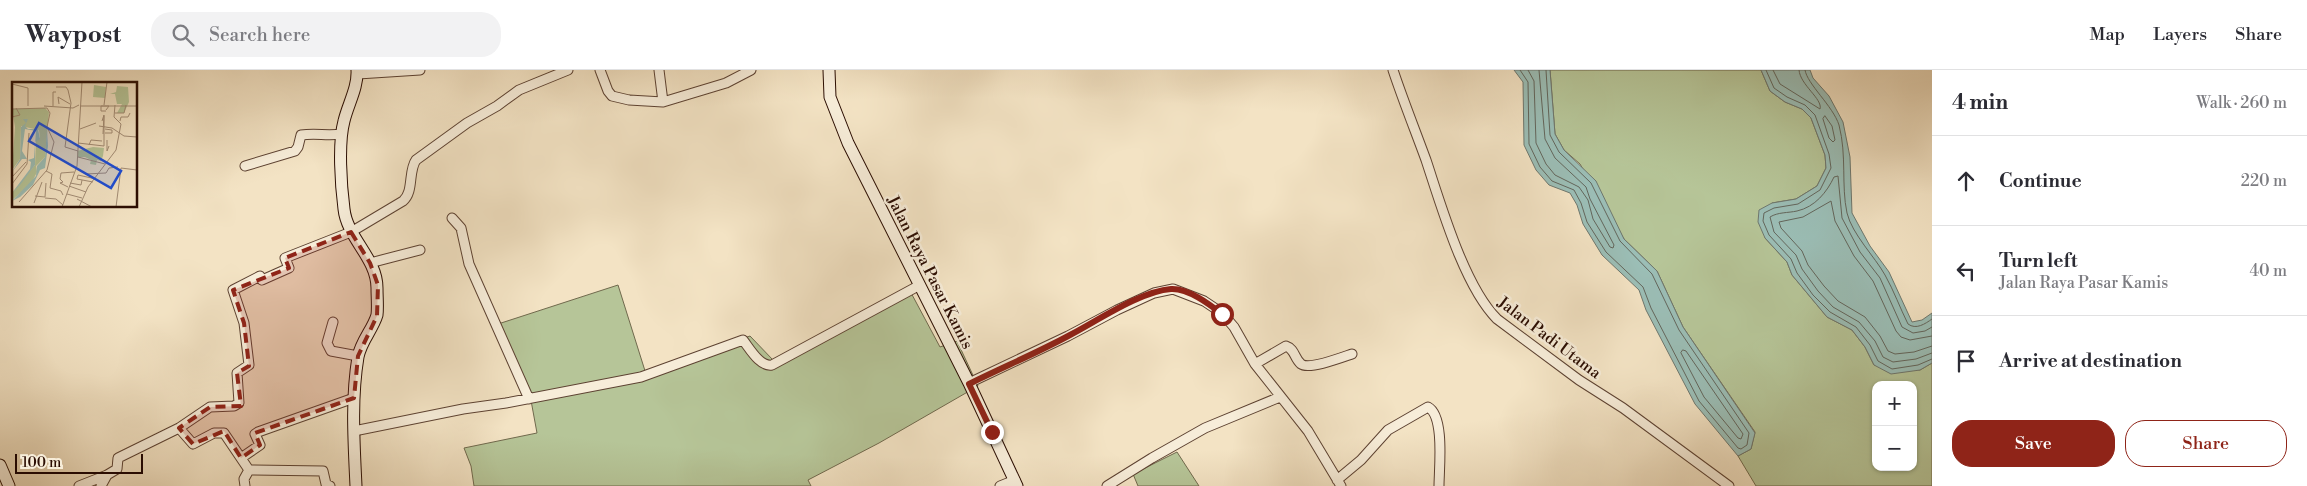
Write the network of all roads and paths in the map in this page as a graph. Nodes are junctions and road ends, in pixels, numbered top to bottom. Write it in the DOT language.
graph roads {
  1 [pos="420,70"];
  2 [pos="568,70"];
  3 [pos="600,70"];
  4 [pos="659,70"];
  5 [pos="751,70"];
  6 [pos="829,70"];
  7 [pos="1393,70"];
  8 [pos="358,72"];
  9 [pos="663,102"];
  10 [pos="342,134"];
  11 [pos="245,166"];
  12 [pos="452,218"];
  13 [pos="351,232"];
  14 [pos="420,250"];
  15 [pos="370,262"];
  16 [pos="920,285"];
  17 [pos="332,322"];
  18 [pos="1352,354"];
  19 [pos="358,356"];
  20 [pos="1255,364"];
  21 [pos="969,384"];
  22 [pos="1280,397"];
  23 [pos="354,398"];
  24 [pos="529,399"];
  25 [pos="179,428"];
  26 [pos="354,431"];
  27 [pos="241,458"];
  28 [pos="0,465"];
  29 [pos="249,470"];
  30 [pos="107,475"];
  31 [pos="1016,483"];
  32 [pos="1339,483"];
  33 [pos="9,486"];
  34 [pos="79,486"];
  35 [pos="101,486"];
  36 [pos="245,486"];
  37 [pos="330,486"];
  38 [pos="356,486"];
  39 [pos="1000,486"];
  40 [pos="1108,486"];
  41 [pos="1439,486"];
  42 [pos="1729,486"];
  1 -- 8 [label="street"];
  2 -- 13 [label="street"];
  3 -- 9 [label="street"];
  4 -- 9 [label="street"];
  5 -- 9 [label="street"];
  6 -- 16 [label="street, Jalan Raya Pasar Kamis"];
  7 -- 42 [label="street, Jalan Padi Utama"];
  8 -- 10 [label="street"];
  10 -- 11 [label="street"];
  10 -- 13 [label="street"];
  12 -- 24 [label="street"];
  13 -- 15 [label="street"];
  13 -- 25 [label="street"];
  14 -- 15 [label="street"];
  15 -- 19 [label="street"];
  16 -- 21 [label="street, Jalan Raya Pasar Kamis"];
  16 -- 24 [label="street"];
  17 -- 19 [label="street"];
  18 -- 20 [label="street"];
  19 -- 23 [label="street"];
  20 -- 21 [label="street"];
  20 -- 22 [label="street"];
  21 -- 31 [label="street, Jalan Raya Pasar Kamis"];
  22 -- 32 [label="street"];
  22 -- 40 [label="street"];
  23 -- 26 [label="street"];
  23 -- 27 [label="street"];
  24 -- 26 [label="street"];
  25 -- 27 [label="street"];
  25 -- 30 [label="street"];
  26 -- 38 [label="street"];
  27 -- 29 [label="street"];
  28 -- 33 [label="street"];
  29 -- 36 [label="street"];
  29 -- 37 [label="street"];
  30 -- 34 [label="street"];
  30 -- 35 [label="street"];
  31 -- 39 [label="street"];
  32 -- 41 [label="street"];
}
